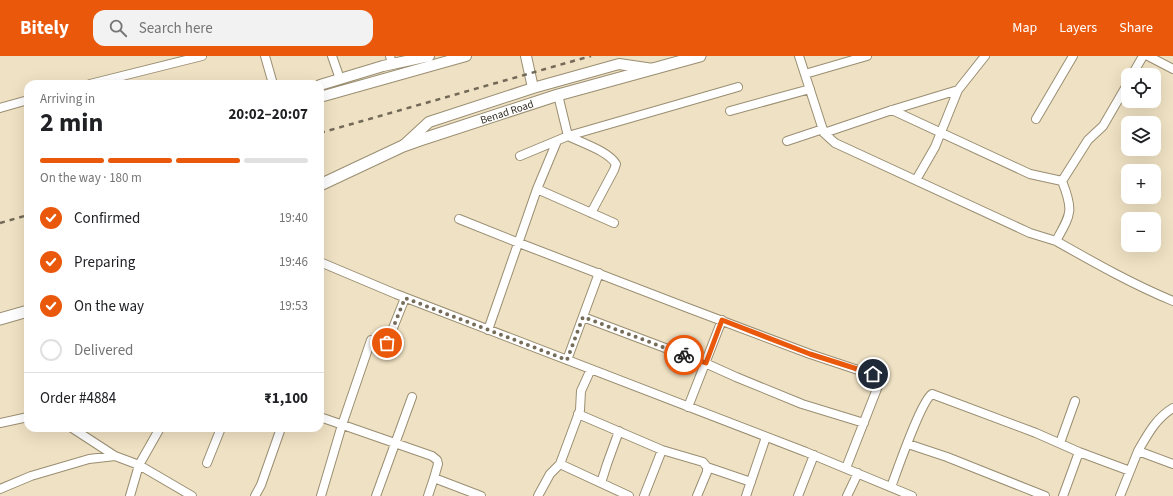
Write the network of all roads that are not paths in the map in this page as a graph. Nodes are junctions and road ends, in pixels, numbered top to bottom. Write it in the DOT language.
graph roads {
  1 [pos="202,56"];
  2 [pos="265,56"];
  3 [pos="332,56"];
  4 [pos="429,56"];
  5 [pos="466,56"];
  6 [pos="526,56"];
  7 [pos="700,56"];
  8 [pos="799,56"];
  9 [pos="866,56"];
  10 [pos="985,56"];
  11 [pos="1073,56"];
  12 [pos="1143,56"];
  13 [pos="1148,56"];
  14 [pos="391,60"];
  15 [pos="1136,68"];
  16 [pos="653,69"];
  17 [pos="1173,69"];
  18 [pos="805,74"];
  19 [pos="340,79"];
  20 [pos="106,80"];
  21 [pos="272,80"];
  22 [pos="324,84"];
  23 [pos="738,87"];
  24 [pos="533,88"];
  25 [pos="810,89"];
  26 [pos="958,90"];
  27 [pos="558,95"];
  28 [pos="1121,95"];
  29 [pos="324,96"];
  30 [pos="24,101"];
  31 [pos="0,108"];
  32 [pos="892,110"];
  33 [pos="730,111"];
  34 [pos="1036,119"];
  35 [pos="823,131"];
  36 [pos="941,132"];
  37 [pos="568,136"];
  38 [pos="557,141"];
  39 [pos="787,141"];
  40 [pos="403,146"];
  41 [pos="520,156"];
  42 [pos="916,180"];
  43 [pos="1062,181"];
  44 [pos="324,183"];
  45 [pos="537,189"];
  46 [pos="591,214"];
  47 [pos="459,219"];
  48 [pos="614,223"];
  49 [pos="1056,241"];
  50 [pos="519,243"];
  51 [pos="324,264"];
  52 [pos="599,273"];
  53 [pos="405,298"];
  54 [pos="1173,301"];
  55 [pos="24,312"];
  56 [pos="583,317"];
  57 [pos="0,319"];
  58 [pos="722,320"];
  59 [pos="488,330"];
  60 [pos="371,340"];
  61 [pos="387,343"];
  62 [pos="567,360"];
  63 [pos="706,363"];
  64 [pos="591,369"];
  65 [pos="412,397"];
  66 [pos="1075,401"];
  67 [pos="688,407"];
  68 [pos="1173,408"];
  69 [pos="578,414"];
  70 [pos="24,418"];
  71 [pos="324,418"];
  72 [pos="0,423"];
  73 [pos="864,423"];
  74 [pos="342,425"];
  75 [pos="619,431"];
  76 [pos="78,432"];
  77 [pos="158,432"];
  78 [pos="219,432"];
  79 [pos="280,432"];
  80 [pos="766,437"];
  81 [pos="394,443"];
  82 [pos="1060,443"];
  83 [pos="908,444"];
  84 [pos="662,450"];
  85 [pos="1079,452"];
  86 [pos="1138,452"];
  87 [pos="814,455"];
  88 [pos="115,456"];
  89 [pos="207,463"];
  90 [pos="560,464"];
  91 [pos="1173,464"];
  92 [pos="139,465"];
  93 [pos="707,467"];
  94 [pos="846,468"];
  95 [pos="1130,471"];
  96 [pos="858,473"];
  97 [pos="434,478"];
  98 [pos="751,482"];
  99 [pos="601,483"];
  100 [pos="891,487"];
  101 [pos="0,489"];
  102 [pos="130,496"];
  103 [pos="192,496"];
  104 [pos="255,496"];
  105 [pos="321,496"];
  106 [pos="376,496"];
  107 [pos="428,496"];
  108 [pos="481,496"];
  109 [pos="538,496"];
  110 [pos="629,496"];
  111 [pos="644,496"];
  112 [pos="697,496"];
  113 [pos="746,496"];
  114 [pos="798,496"];
  115 [pos="848,496"];
  116 [pos="912,496"];
  117 [pos="1045,496"];
  118 [pos="1063,496"];
  119 [pos="1120,496"];
  1 -- 20 [label="street"];
  2 -- 21 [label="street"];
  3 -- 19 [label="street"];
  4 -- 14 [label="street"];
  5 -- 29 [label="street"];
  6 -- 24 [label="street"];
  7 -- 16 [label="main road, Benad Road"];
  8 -- 18 [label="street"];
  9 -- 18 [label="street"];
  10 -- 26 [label="street"];
  11 -- 34 [label="street"];
  12 -- 15 [label="street"];
  13 -- 17 [label="street"];
  14 -- 19 [label="street"];
  16 -- 24 [label="street"];
  16 -- 27 [label="main road, Benad Road"];
  18 -- 25 [label="street"];
  19 -- 22 [label="street"];
  23 -- 37 [label="street"];
  24 -- 40 [label="street"];
  25 -- 33 [label="street"];
  25 -- 35 [label="street"];
  26 -- 32 [label="street"];
  26 -- 36 [label="street"];
  27 -- 37 [label="street"];
  27 -- 40 [label="main road, Benad Road"];
  28 -- 43 [label="street"];
  30 -- 31 [label="street"];
  32 -- 35 [label="street"];
  32 -- 36 [label="street"];
  35 -- 39 [label="street"];
  35 -- 42 [label="street"];
  36 -- 42 [label="street"];
  36 -- 43 [label="street"];
  37 -- 38 [label="street"];
  37 -- 46 [label="street"];
  38 -- 41 [label="street"];
  38 -- 45 [label="street"];
  40 -- 44 [label="main road, Benad Road"];
  42 -- 49 [label="street"];
  43 -- 49 [label="street"];
  45 -- 46 [label="street"];
  45 -- 50 [label="street"];
  46 -- 48 [label="street"];
  47 -- 50 [label="street"];
  49 -- 54 [label="street"];
  50 -- 52 [label="street"];
  50 -- 59 [label="street"];
  51 -- 53 [label="street"];
  52 -- 56 [label="street"];
  52 -- 58 [label="street"];
  53 -- 59 [label="street"];
  53 -- 61 [label="street"];
  55 -- 57 [label="main road"];
  56 -- 62 [label="street"];
  56 -- 63 [label="street"];
  58 -- 63 [label="street"];
  58 -- 73 [label="street"];
  59 -- 62 [label="street"];
  60 -- 74 [label="street"];
  62 -- 64 [label="street"];
  63 -- 67 [label="street"];
  63 -- 73 [label="street"];
  64 -- 67 [label="street"];
  64 -- 69 [label="street"];
  65 -- 81 [label="street"];
  66 -- 82 [label="street"];
  67 -- 80 [label="street"];
  68 -- 86 [label="street"];
  69 -- 75 [label="street"];
  69 -- 90 [label="street"];
  70 -- 72 [label="street"];
  71 -- 74 [label="street"];
  73 -- 94 [label="street"];
  74 -- 81 [label="street"];
  74 -- 105 [label="street"];
  75 -- 84 [label="street"];
  75 -- 99 [label="street"];
  76 -- 88 [label="street"];
  77 -- 92 [label="street"];
  78 -- 89 [label="street"];
  79 -- 104 [label="street"];
  80 -- 87 [label="street"];
  80 -- 98 [label="street"];
  81 -- 97 [label="street"];
  81 -- 106 [label="street"];
  82 -- 83 [label="street"];
  82 -- 85 [label="street"];
  83 -- 100 [label="street"];
  83 -- 117 [label="street"];
  84 -- 93 [label="street"];
  84 -- 111 [label="street"];
  85 -- 95 [label="street"];
  85 -- 118 [label="street"];
  86 -- 91 [label="street"];
  86 -- 95 [label="street"];
  87 -- 94 [label="street"];
  87 -- 114 [label="street"];
  88 -- 92 [label="street"];
  88 -- 101 [label="street"];
  90 -- 99 [label="street"];
  90 -- 109 [label="street"];
  92 -- 102 [label="street"];
  92 -- 103 [label="street"];
  93 -- 98 [label="street"];
  93 -- 112 [label="street"];
  94 -- 96 [label="street"];
  95 -- 119 [label="street"];
  96 -- 100 [label="street"];
  96 -- 115 [label="street"];
  97 -- 107 [label="street"];
  97 -- 108 [label="street"];
  98 -- 113 [label="street"];
  99 -- 110 [label="street"];
  100 -- 116 [label="street"];
}
